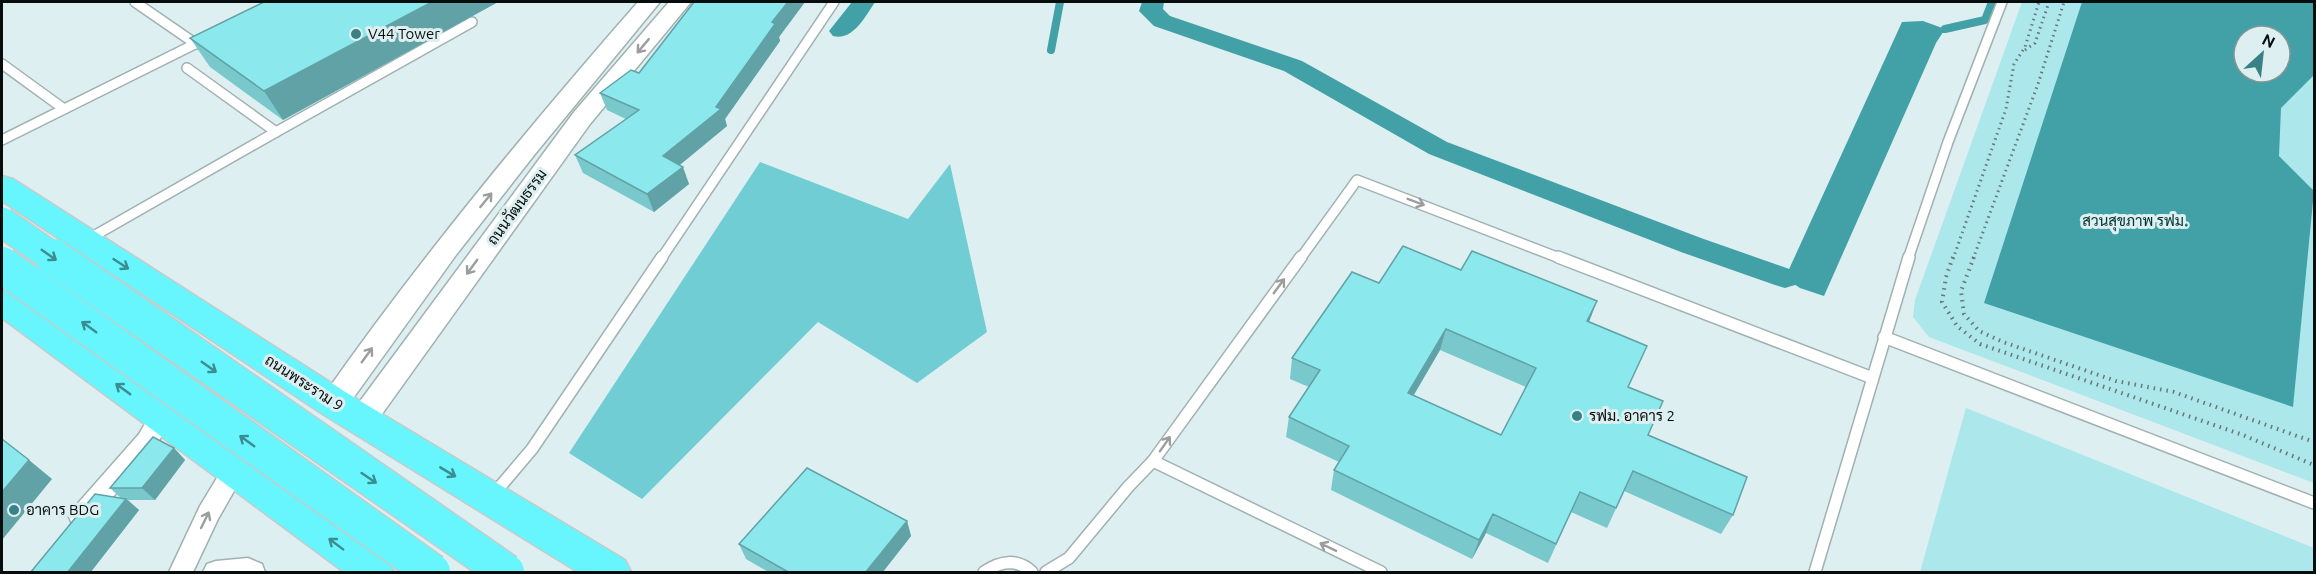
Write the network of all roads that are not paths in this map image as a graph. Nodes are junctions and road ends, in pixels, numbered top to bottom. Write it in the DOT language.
graph roads {
  1 [pos="135,2"];
  2 [pos="649,2"];
  3 [pos="680,2"];
  4 [pos="834,2"];
  5 [pos="2002,2"];
  6 [pos="472,22"];
  7 [pos="217,33"];
  8 [pos="196,44"];
  9 [pos="2,64"];
  10 [pos="187,68"];
  11 [pos="64,109"];
  12 [pos="276,132"];
  13 [pos="3,137"];
  14 [pos="2,187"];
  15 [pos="2,222"];
  16 [pos="85,241"];
  17 [pos="2,265"];
  18 [pos="2,300"];
  19 [pos="1884,337"];
  20 [pos="1870,376"];
  21 [pos="348,411"];
  22 [pos="161,417"];
  23 [pos="1153,461"];
  24 [pos="234,470"];
  25 [pos="491,497"];
  26 [pos="2314,503"];
  27 [pos="285,507"];
  28 [pos="63,537"];
  29 [pos="181,573"];
  30 [pos="216,573"];
  31 [pos="254,573"];
  32 [pos="374,573"];
  33 [pos="432,573"];
  34 [pos="506,573"];
  35 [pos="611,573"];
  36 [pos="984,573"];
  37 [pos="1032,573"];
  38 [pos="1046,573"];
  39 [pos="1381,573"];
  40 [pos="1815,573"];
  1 -- 8 [label="lane"];
  21 -- 2 [label="street, ถนนวัฒนธรรม, one-way"];
  3 -- 21 [label="street, ถนนวัฒนธรรม, one-way"];
  4 -- 25 [label="lane"];
  5 -- 19 [label="lane"];
  6 -- 12 [label="lane"];
  7 -- 8 [label="lane"];
  8 -- 11 [label="lane"];
  9 -- 11 [label="lane"];
  10 -- 12 [label="lane"];
  11 -- 13 [label="lane"];
  12 -- 16 [label="lane"];
  14 -- 16 [label="main road, ถนนพระราม 9"];
  15 -- 34 [label="main road, one-way, bridge"];
  16 -- 21 [label="main road, ถนนพระราม 9, one-way"];
  33 -- 17 [label="main road, one-way, bridge"];
  22 -- 18 [label="main road, one-way"];
  19 -- 20 [label="lane"];
  19 -- 26 [label="lane"];
  23 -- 20 [label="lane, one-way"];
  20 -- 40 [label="lane"];
  21 -- 25 [label="main road, ถนนพระราม 9, one-way"];
  21 -- 27 [label="main road"];
  22 -- 24 [label="main road"];
  22 -- 28 [label="street"];
  23 -- 38 [label="lane"];
  39 -- 23 [label="lane, one-way"];
  24 -- 27 [label="main road"];
  29 -- 24 [label="street, one-way"];
  25 -- 35 [label="main road, ถนนพระราม 9"];
  32 -- 27 [label="main road, one-way"];
  30 -- 31 [label="street"];
  36 -- 37 [label="lane"];
}
